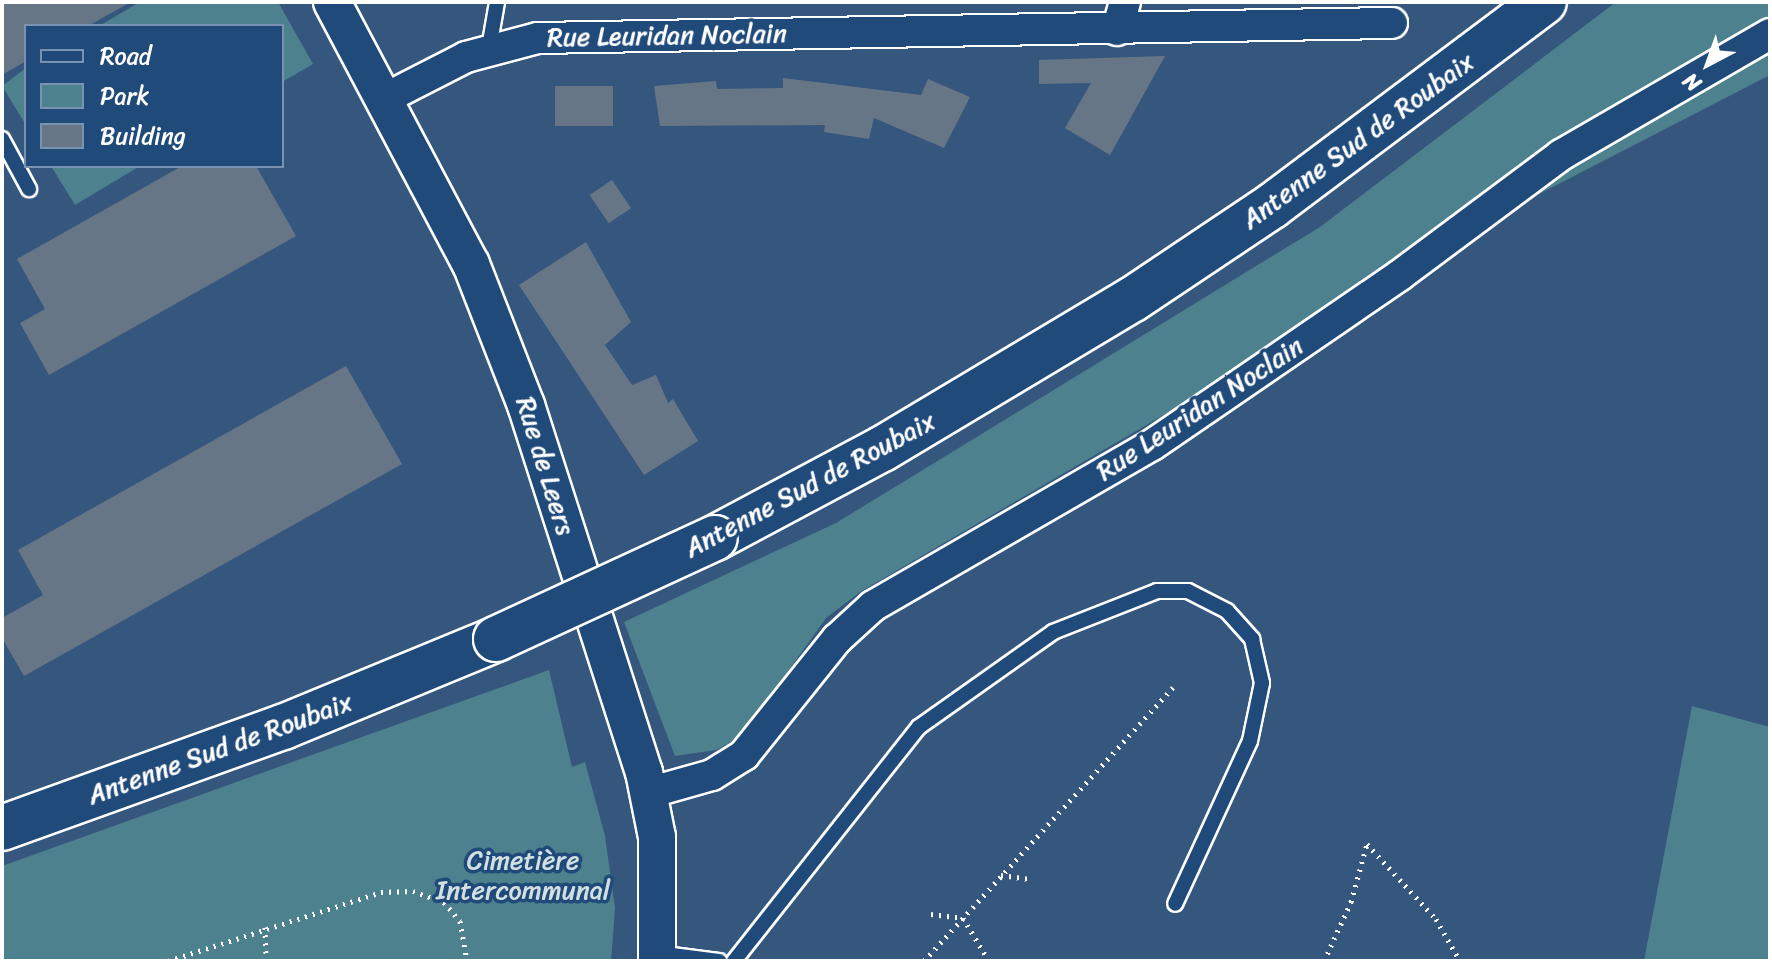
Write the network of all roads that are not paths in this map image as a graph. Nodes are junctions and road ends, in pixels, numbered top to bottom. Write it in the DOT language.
graph roads {
  1 [pos="332,2"];
  2 [pos="497,2"];
  3 [pos="1544,2"];
  4 [pos="1121,16"];
  5 [pos="1392,23"];
  6 [pos="1770,34"];
  7 [pos="489,48"];
  8 [pos="386,98"];
  9 [pos="2,139"];
  10 [pos="29,189"];
  11 [pos="648,793"];
  12 [pos="2,828"];
  13 [pos="1175,904"];
  14 [pos="657,957"];
  15 [pos="719,961"];
  16 [pos="734,961"];
  1 -- 8 [label="street, Rue de Leers"];
  2 -- 7 [label="lane"];
  3 -- 12 [label="highway, Antenne Sud de Roubaix, bridge"];
  4 -- 5 [label="street, Rue Leuridan Noclain"];
  4 -- 7 [label="street, Rue Leuridan Noclain"];
  6 -- 11 [label="street, Rue Leuridan Noclain"];
  7 -- 8 [label="street, Rue Leuridan Noclain"];
  8 -- 11 [label="street, Rue de Leers"];
  9 -- 10 [label="lane"];
  11 -- 14 [label="street, Rue de Leers"];
  13 -- 16 [label="lane"];
  14 -- 15 [label="lane"];
}
